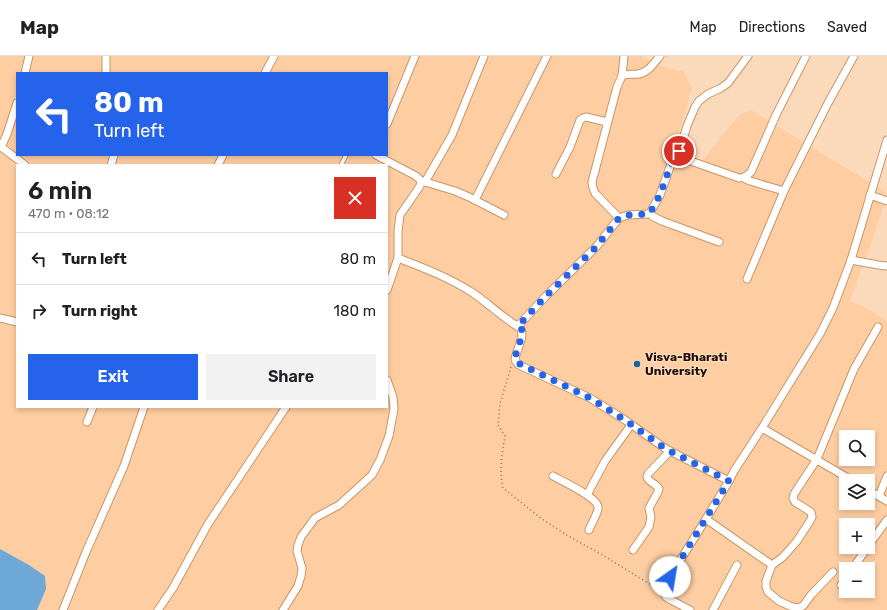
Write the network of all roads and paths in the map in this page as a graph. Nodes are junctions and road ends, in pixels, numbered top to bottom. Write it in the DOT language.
graph roads {
  1 [pos="29,56"];
  2 [pos="106,56"];
  3 [pos="274,56"];
  4 [pos="415,56"];
  5 [pos="484,56"];
  6 [pos="547,56"];
  7 [pos="624,56"];
  8 [pos="660,56"];
  9 [pos="748,56"];
  10 [pos="806,56"];
  11 [pos="854,56"];
  12 [pos="25,72"];
  13 [pos="106,72"];
  14 [pos="266,72"];
  15 [pos="622,76"];
  16 [pos="16,106"];
  17 [pos="388,122"];
  18 [pos="608,122"];
  19 [pos="887,140"];
  20 [pos="0,146"];
  21 [pos="378,156"];
  22 [pos="677,159"];
  23 [pos="24,164"];
  24 [pos="556,174"];
  25 [pos="744,178"];
  26 [pos="423,181"];
  27 [pos="784,191"];
  28 [pos="870,195"];
  29 [pos="475,200"];
  30 [pos="887,201"];
  31 [pos="650,213"];
  32 [pos="504,215"];
  33 [pos="619,218"];
  34 [pos="719,242"];
  35 [pos="398,258"];
  36 [pos="851,260"];
  37 [pos="887,266"];
  38 [pos="747,279"];
  39 [pos="388,287"];
  40 [pos="0,318"];
  41 [pos="16,322"];
  42 [pos="518,326"];
  43 [pos="878,327"];
  44 [pos="515,360"];
  45 [pos="388,383"];
  46 [pos="93,408"];
  47 [pos="144,408"];
  48 [pos="285,408"];
  49 [pos="87,422"];
  50 [pos="631,425"];
  51 [pos="762,428"];
  52 [pos="670,451"];
  53 [pos="817,460"];
  54 [pos="841,474"];
  55 [pos="552,476"];
  56 [pos="887,476"];
  57 [pos="729,481"];
  58 [pos="875,494"];
  59 [pos="587,495"];
  60 [pos="879,496"];
  61 [pos="887,501"];
  62 [pos="706,519"];
  63 [pos="887,520"];
  64 [pos="589,530"];
  65 [pos="875,537"];
  66 [pos="633,550"];
  67 [pos="737,565"];
  68 [pos="772,565"];
  69 [pos="833,572"];
  70 [pos="662,592"];
  71 [pos="63,610"];
  72 [pos="158,610"];
  73 [pos="283,610"];
  74 [pos="690,610"];
  75 [pos="713,610"];
  1 -- 12 [label="street"];
  2 -- 13 [label="street"];
  3 -- 14 [label="street"];
  4 -- 17 [label="street"];
  5 -- 26 [label="street"];
  6 -- 29 [label="street"];
  7 -- 15 [label="street"];
  8 -- 15 [label="street"];
  9 -- 22 [label="street"];
  10 -- 25 [label="street"];
  11 -- 27 [label="street"];
  15 -- 18 [label="street"];
  16 -- 20 [label="street"];
  18 -- 24 [label="street"];
  18 -- 33 [label="street"];
  19 -- 28 [label="street"];
  20 -- 23 [label="street"];
  21 -- 26 [label="street"];
  22 -- 25 [label="street"];
  22 -- 31 [label="street"];
  25 -- 27 [label="street"];
  26 -- 29 [label="street"];
  26 -- 35 [label="street"];
  27 -- 38 [label="street"];
  28 -- 30 [label="street"];
  28 -- 36 [label="street"];
  29 -- 32 [label="street"];
  31 -- 33 [label="street"];
  31 -- 34 [label="street"];
  33 -- 42 [label="street"];
  35 -- 39 [label="street"];
  35 -- 42 [label="street"];
  36 -- 37 [label="street"];
  36 -- 51 [label="street"];
  40 -- 41 [label="street"];
  42 -- 44 [label="street"];
  43 -- 53 [label="street"];
  44 -- 50 [label="street"];
  44 -- 70 [label="path"];
  45 -- 73 [label="street"];
  46 -- 49 [label="street"];
  47 -- 71 [label="street"];
  48 -- 72 [label="street"];
  50 -- 52 [label="street"];
  50 -- 59 [label="street"];
  51 -- 53 [label="street"];
  51 -- 57 [label="street"];
  52 -- 57 [label="street"];
  52 -- 66 [label="street"];
  53 -- 54 [label="street"];
  53 -- 68 [label="street"];
  55 -- 59 [label="street"];
  56 -- 60 [label="street"];
  57 -- 62 [label="street"];
  58 -- 60 [label="street"];
  59 -- 64 [label="street"];
  60 -- 61 [label="street"];
  62 -- 68 [label="street"];
  62 -- 70 [label="street"];
  63 -- 65 [label="street"];
  67 -- 75 [label="street"];
  68 -- 69 [label="street"];
  70 -- 74 [label="street"];
}
